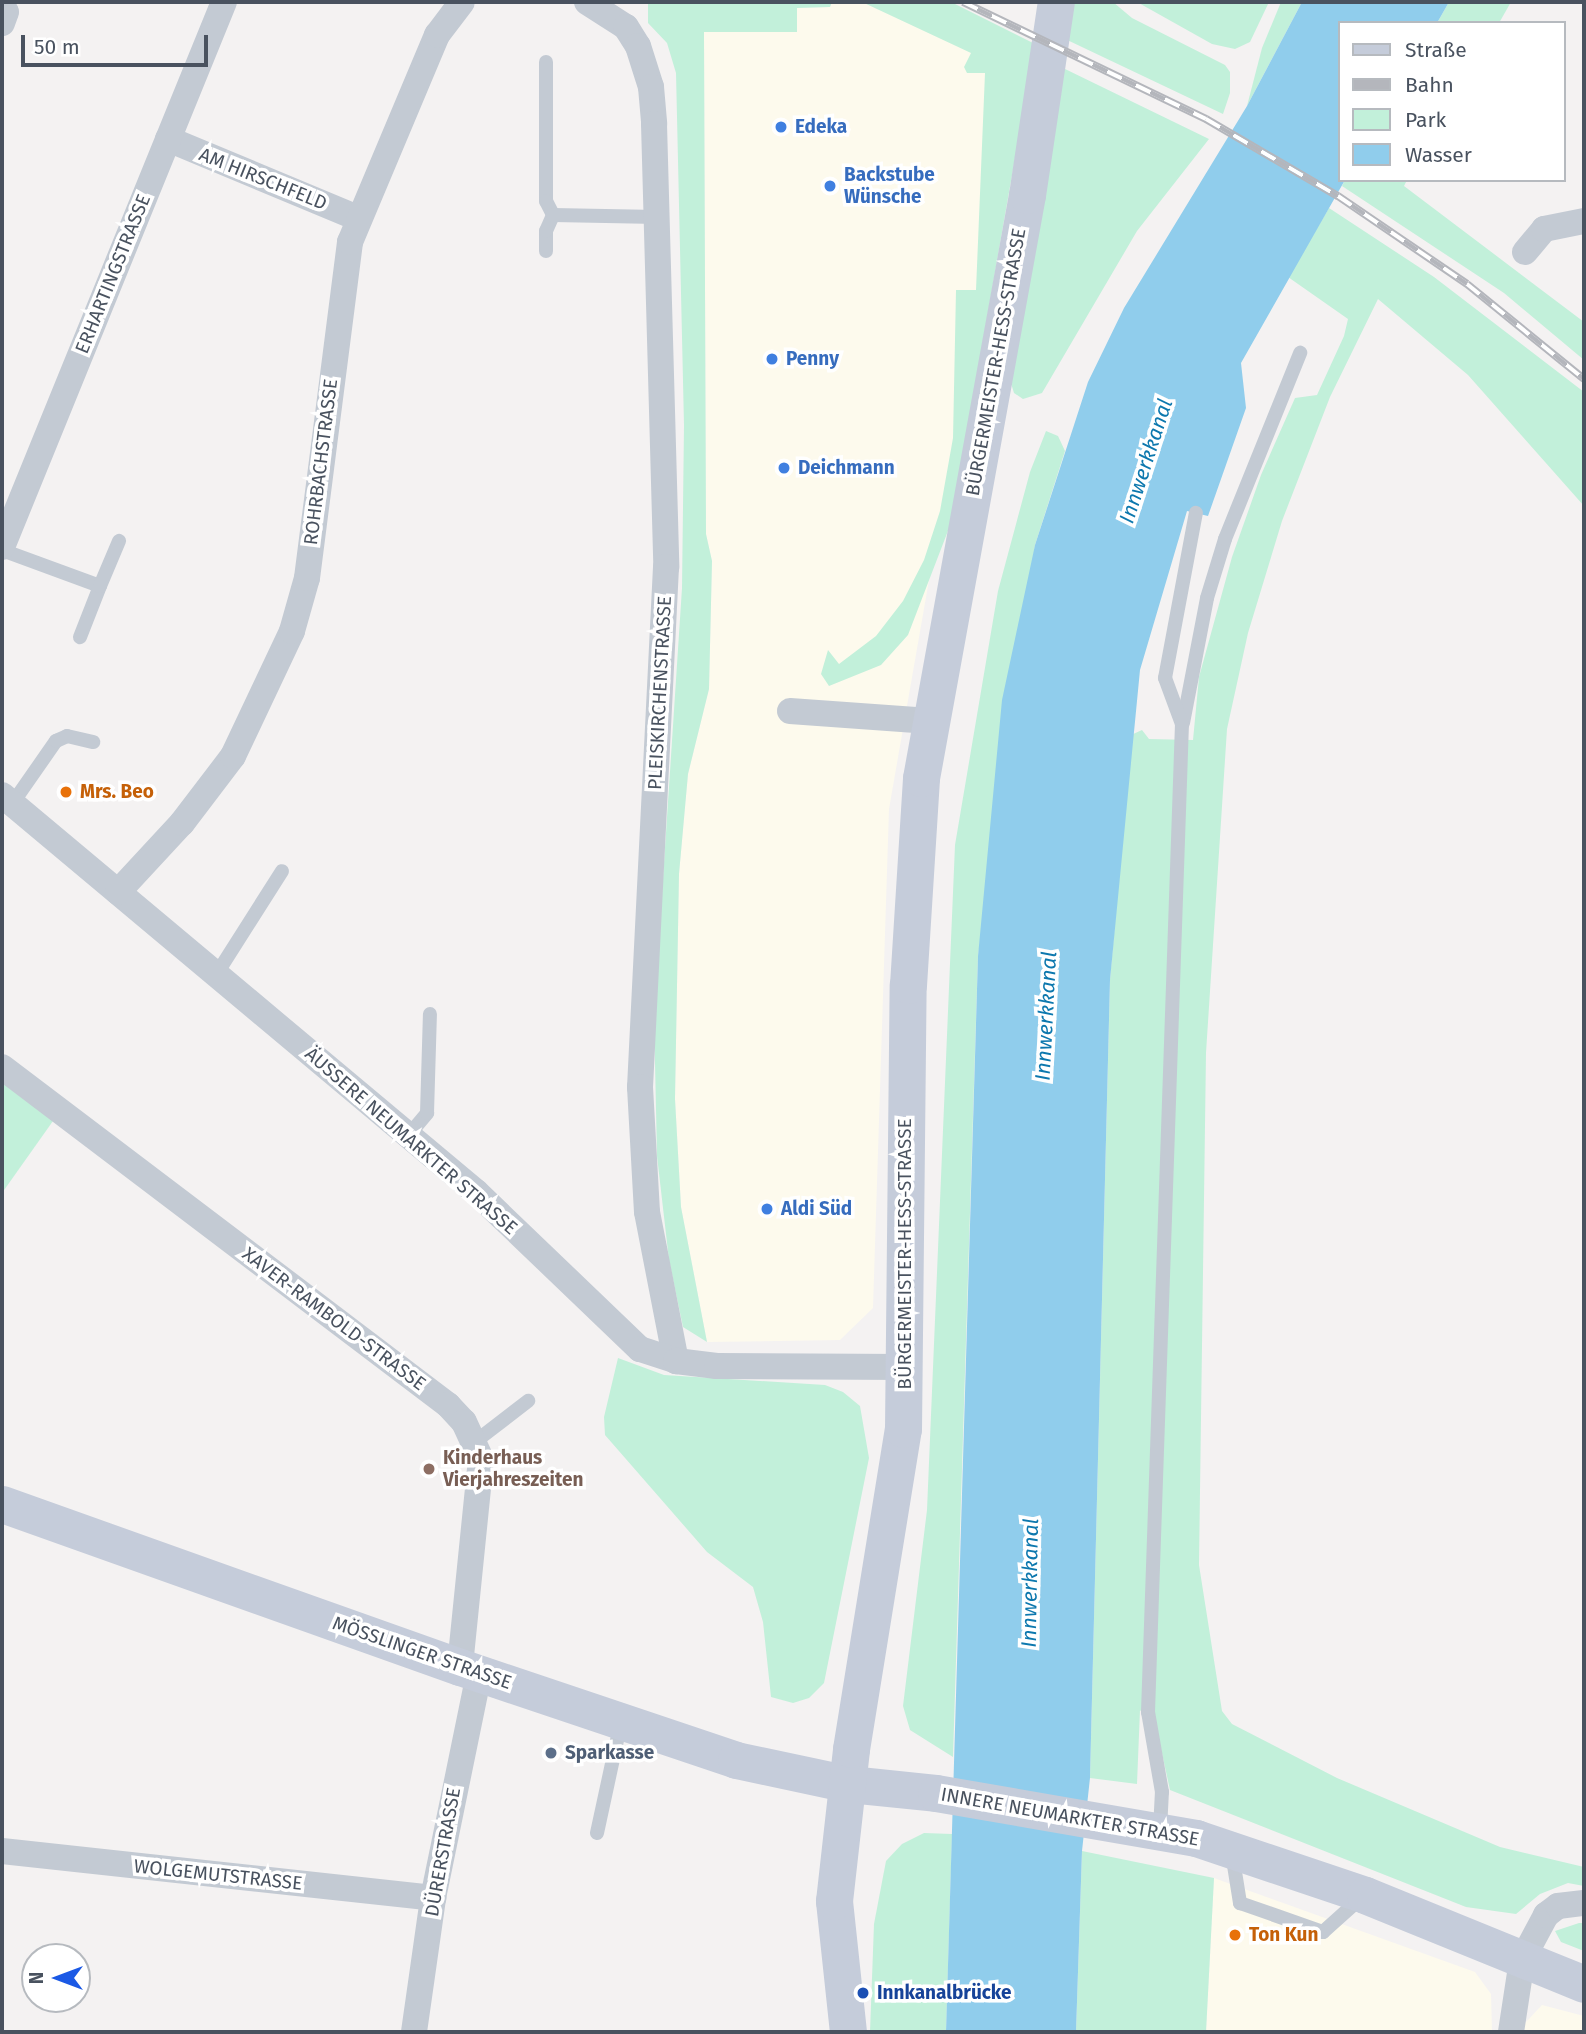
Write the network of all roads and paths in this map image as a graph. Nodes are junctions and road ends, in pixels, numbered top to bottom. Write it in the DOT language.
graph roads {
  1 [pos="224,2"];
  2 [pos="462,2"];
  3 [pos="587,2"];
  4 [pos="1056,2"];
  5 [pos="546,62"];
  6 [pos="168,139"];
  7 [pos="553,215"];
  8 [pos="659,217"];
  9 [pos="358,218"];
  10 [pos="1584,221"];
  11 [pos="546,251"];
  12 [pos="1525,252"];
  13 [pos="1300,353"];
  14 [pos="1196,513"];
  15 [pos="119,541"];
  16 [pos="2,548"];
  17 [pos="100,586"];
  18 [pos="80,637"];
  19 [pos="790,711"];
  20 [pos="930,721"];
  21 [pos="1182,724"];
  22 [pos="93,742"];
  23 [pos="7,799"];
  24 [pos="282,871"];
  25 [pos="118,891"];
  26 [pos="216,975"];
  27 [pos="430,1014"];
  28 [pos="2,1067"];
  29 [pos="408,1136"];
  30 [pos="676,1361"];
  31 [pos="906,1367"];
  32 [pos="527,1401"];
  33 [pos="476,1441"];
  34 [pos="2,1504"];
  35 [pos="470,1671"];
  36 [pos="621,1721"];
  37 [pos="849,1784"];
  38 [pos="1160,1829"];
  39 [pos="597,1833"];
  40 [pos="1231,1848"];
  41 [pos="2,1851"];
  42 [pos="1365,1895"];
  43 [pos="433,1898"];
  44 [pos="1584,1903"];
  45 [pos="1522,1960"];
  46 [pos="1584,1984"];
  47 [pos="414,2032"];
  48 [pos="848,2032"];
  49 [pos="1511,2032"];
  1 -- 6 [label="street, ERHARTINGSTRASSE"];
  2 -- 9 [label="street, ROHRBACHSTRASSE"];
  3 -- 8 [label="street, PLEISKIRCHENSTRASSE"];
  4 -- 20 [label="main road, BÜRGERMEISTER-HESS-STRASSE"];
  5 -- 7 [label="lane"];
  6 -- 9 [label="street, AM HIRSCHFELD"];
  6 -- 16 [label="street, ERHARTINGSTRASSE"];
  7 -- 8 [label="lane"];
  7 -- 11 [label="lane"];
  8 -- 30 [label="street, PLEISKIRCHENSTRASSE"];
  9 -- 25 [label="street, ROHRBACHSTRASSE"];
  10 -- 12 [label="street"];
  13 -- 21 [label="lane"];
  14 -- 21 [label="lane"];
  15 -- 17 [label="lane"];
  16 -- 17 [label="lane, ERHARTINGSTRASSE"];
  17 -- 18 [label="lane"];
  19 -- 20 [label="street"];
  20 -- 31 [label="main road, BÜRGERMEISTER-HESS-STRASSE"];
  21 -- 38 [label="lane"];
  22 -- 23 [label="lane"];
  23 -- 25 [label="street, ÄUSSERE NEUMARKTER STRASSE"];
  24 -- 26 [label="lane"];
  25 -- 26 [label="street, ÄUSSERE NEUMARKTER STRASSE"];
  26 -- 29 [label="street, ÄUSSERE NEUMARKTER STRASSE"];
  27 -- 29 [label="lane"];
  28 -- 33 [label="street, XAVER-RAMBOLD-STRASSE"];
  29 -- 30 [label="street, ÄUSSERE NEUMARKTER STRASSE"];
  30 -- 31 [label="street, ÄUSSERE NEUMARKTER STRASSE"];
  31 -- 37 [label="main road, BÜRGERMEISTER-HESS-STRASSE"];
  32 -- 33 [label="lane"];
  33 -- 35 [label="street"];
  34 -- 35 [label="main road, MÖSSLINGER STRASSE"];
  35 -- 36 [label="main road, MÖSSLINGER STRASSE"];
  35 -- 43 [label="street, DÜRERSTRASSE"];
  36 -- 37 [label="main road, MÖSSLINGER STRASSE"];
  36 -- 39 [label="lane"];
  37 -- 38 [label="main road, INNERE NEUMARKTER STRASSE"];
  37 -- 48 [label="main road, BÜRGERMEISTER-HESS-STRASSE"];
  38 -- 40 [label="main road, INNERE NEUMARKTER STRASSE"];
  40 -- 42 [label="main road, INNERE NEUMARKTER STRASSE"];
  40 -- 42 [label="lane"];
  41 -- 43 [label="street, WOLGEMUTSTRASSE"];
  42 -- 45 [label="main road, INNERE NEUMARKTER STRASSE"];
  43 -- 47 [label="street, DÜRERSTRASSE"];
  44 -- 45 [label="street"];
  45 -- 46 [label="main road, INNERE NEUMARKTER STRASSE"];
  45 -- 49 [label="street"];
}
